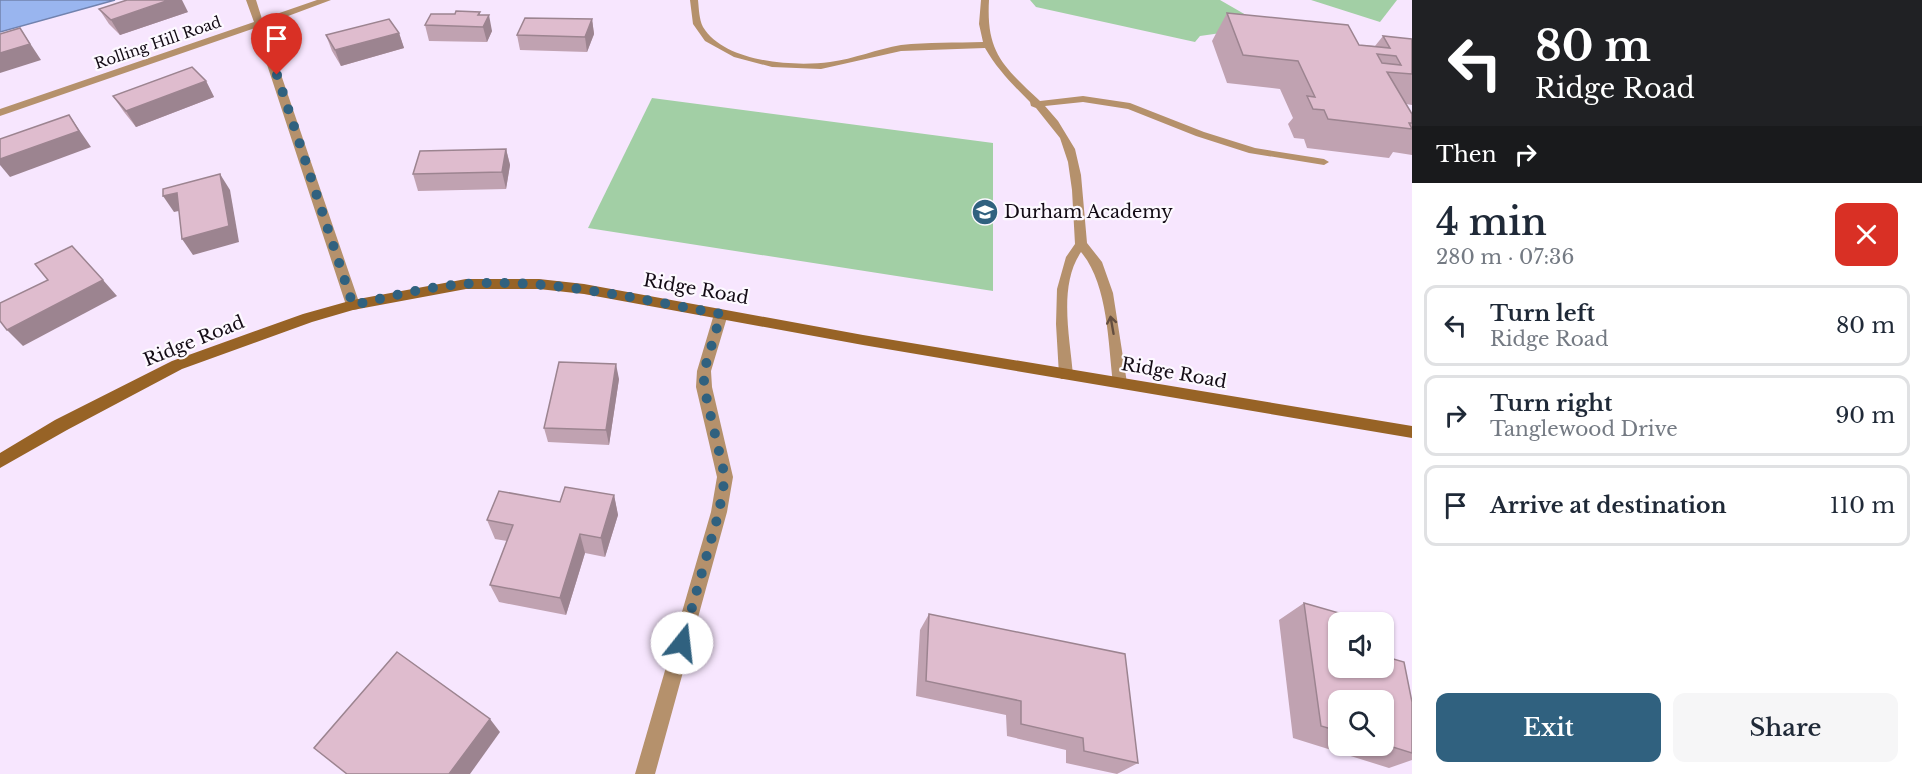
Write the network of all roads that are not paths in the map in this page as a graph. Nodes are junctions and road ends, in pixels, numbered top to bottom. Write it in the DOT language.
graph roads {
  1 [pos="251,0"];
  2 [pos="326,0"];
  3 [pos="694,0"];
  4 [pos="985,0"];
  5 [pos="259,22"];
  6 [pos="989,45"];
  7 [pos="1034,104"];
  8 [pos="0,113"];
  9 [pos="1324,162"];
  10 [pos="1081,243"];
  11 [pos="353,305"];
  12 [pos="721,314"];
  13 [pos="1066,375"];
  14 [pos="1120,383"];
  15 [pos="1412,432"];
  16 [pos="0,461"];
  17 [pos="645,774"];
  1 -- 5 [label="street"];
  2 -- 5 [label="street, Rolling Hill Road"];
  3 -- 6 [label="lane"];
  4 -- 6 [label="lane"];
  5 -- 8 [label="street, Rolling Hill Road"];
  5 -- 11 [label="street"];
  6 -- 7 [label="lane"];
  7 -- 9 [label="lane"];
  7 -- 10 [label="lane"];
  10 -- 13 [label="lane"];
  14 -- 10 [label="lane, one-way"];
  11 -- 12 [label="street, Ridge Road"];
  11 -- 16 [label="street, Ridge Road"];
  12 -- 13 [label="street, Ridge Road"];
  12 -- 17 [label="street"];
  13 -- 14 [label="street, Ridge Road"];
  14 -- 15 [label="street, Ridge Road"];
}
